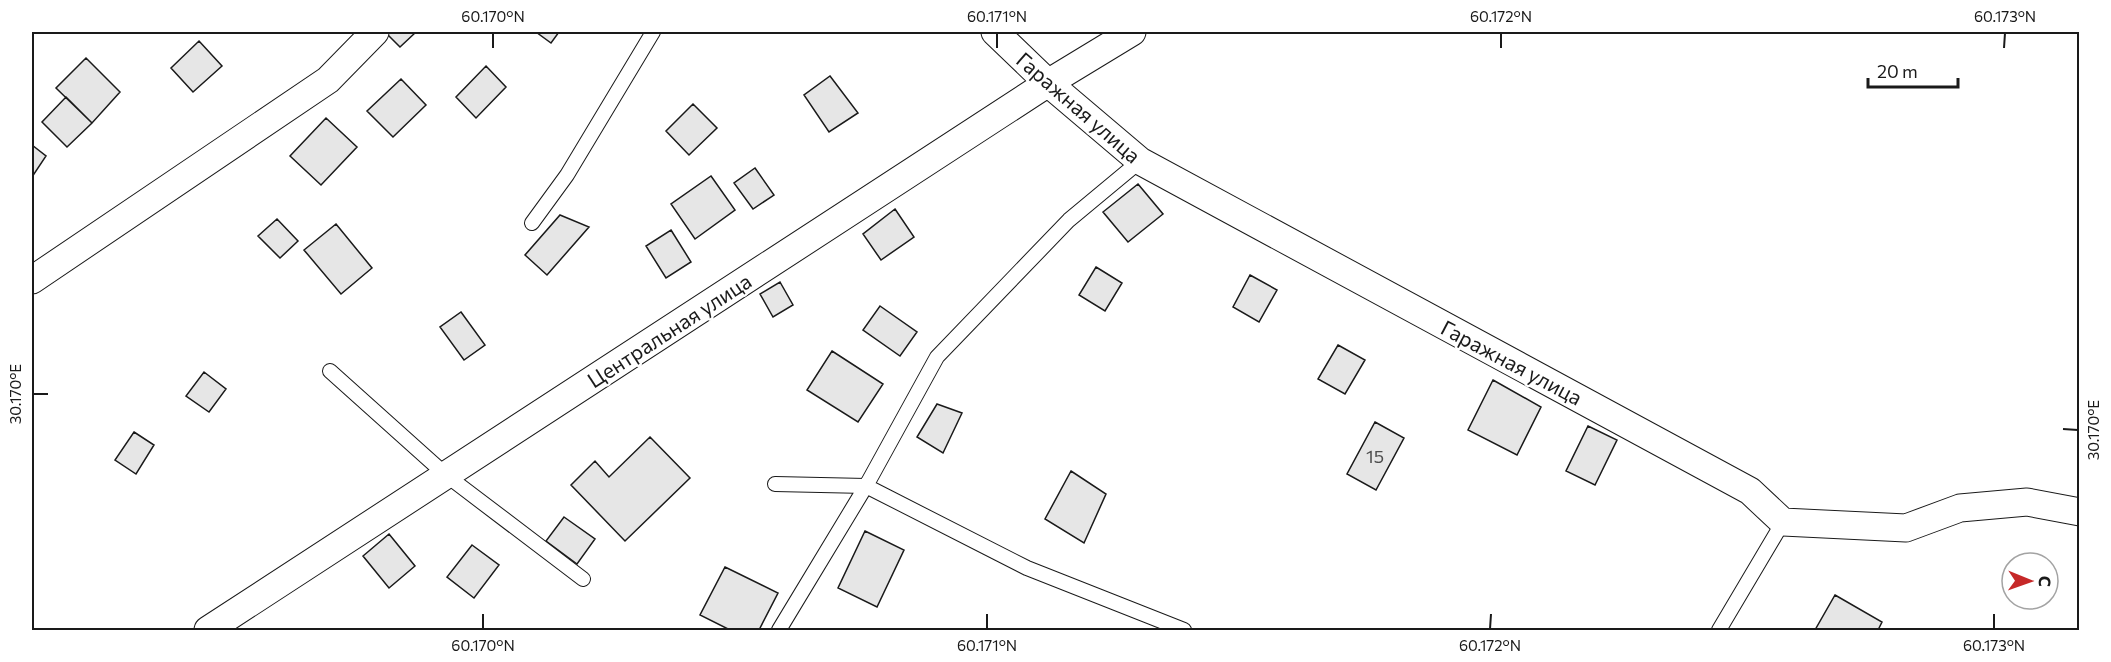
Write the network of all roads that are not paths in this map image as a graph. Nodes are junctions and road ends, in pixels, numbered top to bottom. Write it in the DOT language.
graph roads {
  1 [pos="375,32"];
  2 [pos="653,32"];
  3 [pos="995,32"];
  4 [pos="1132,32"];
  5 [pos="1047,82"];
  6 [pos="1140,161"];
  7 [pos="532,223"];
  8 [pos="32,280"];
  9 [pos="330,371"];
  10 [pos="446,475"];
  11 [pos="776,484"];
  12 [pos="866,486"];
  13 [pos="2079,512"];
  14 [pos="1783,522"];
  15 [pos="583,579"];
  16 [pos="208,630"];
  17 [pos="779,630"];
  18 [pos="1184,630"];
  19 [pos="1719,630"];
  1 -- 8 [label="street"];
  2 -- 7 [label="lane"];
  3 -- 5 [label="street, Гаражная улица"];
  4 -- 5 [label="street, Центральная улица"];
  5 -- 6 [label="street, Гаражная улица"];
  5 -- 10 [label="street, Центральная улица"];
  6 -- 12 [label="lane"];
  6 -- 14 [label="street, Гаражная улица"];
  9 -- 10 [label="lane"];
  10 -- 15 [label="lane"];
  10 -- 16 [label="street, Центральная улица"];
  11 -- 12 [label="lane"];
  12 -- 17 [label="lane"];
  12 -- 18 [label="lane"];
  13 -- 14 [label="street"];
  14 -- 19 [label="lane"];
}
